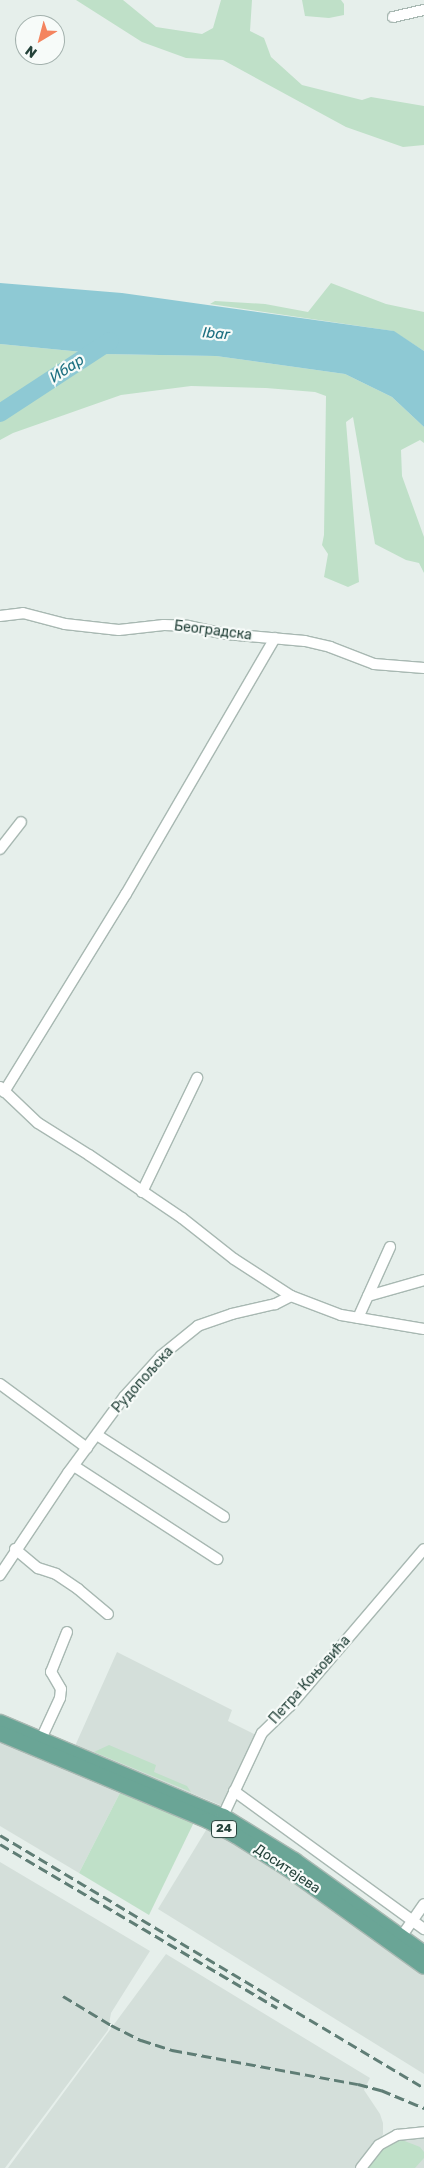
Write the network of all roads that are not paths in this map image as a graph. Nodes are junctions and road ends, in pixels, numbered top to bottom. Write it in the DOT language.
graph roads {
  1 [pos="424,10"];
  2 [pos="393,17"];
  3 [pos="0,616"];
  4 [pos="274,638"];
  5 [pos="424,668"];
  6 [pos="21,822"];
  7 [pos="0,848"];
  8 [pos="197,1078"];
  9 [pos="2,1090"];
  10 [pos="142,1192"];
  11 [pos="390,1248"];
  12 [pos="424,1280"];
  13 [pos="291,1296"];
  14 [pos="368,1296"];
  15 [pos="358,1318"];
  16 [pos="424,1329"];
  17 [pos="0,1384"];
  18 [pos="97,1434"];
  19 [pos="87,1448"];
  20 [pos="74,1466"];
  21 [pos="224,1517"];
  22 [pos="424,1548"];
  23 [pos="16,1549"];
  24 [pos="217,1559"];
  25 [pos="0,1575"];
  26 [pos="108,1614"];
  27 [pos="67,1632"];
  28 [pos="0,1722"];
  29 [pos="0,1733"];
  30 [pos="41,1739"];
  31 [pos="234,1791"];
  32 [pos="221,1821"];
  33 [pos="424,1904"];
  34 [pos="412,1920"];
  35 [pos="424,1929"];
  36 [pos="401,1937"];
  37 [pos="424,1953"];
  38 [pos="424,1966"];
  39 [pos="424,2132"];
  40 [pos="361,2168"];
  1 -- 2 [label="street"];
  3 -- 4 [label="street, Београдска"];
  4 -- 5 [label="street, Београдска"];
  4 -- 9 [label="street"];
  6 -- 7 [label="street"];
  8 -- 10 [label="street"];
  9 -- 10 [label="street"];
  10 -- 13 [label="street"];
  11 -- 14 [label="street"];
  12 -- 14 [label="street"];
  13 -- 15 [label="street"];
  13 -- 18 [label="street, Рудопољска"];
  14 -- 15 [label="street"];
  15 -- 16 [label="street"];
  17 -- 19 [label="street"];
  18 -- 19 [label="street, Рудопољска"];
  18 -- 21 [label="street"];
  19 -- 20 [label="street, Рудопољска"];
  20 -- 23 [label="street, Рудопољска"];
  20 -- 24 [label="street"];
  22 -- 31 [label="street, Петра Коњовића"];
  23 -- 25 [label="street, Рудопољска"];
  23 -- 26 [label="street"];
  27 -- 30 [label="street"];
  28 -- 30 [label="main road, Доситејева / 24"];
  29 -- 32 [label="main road, Доситејева / 24"];
  30 -- 32 [label="main road, Доситејева / 24"];
  31 -- 32 [label="street, Петра Коњовића"];
  31 -- 34 [label="street"];
  32 -- 36 [label="main road, Доситејева / 24"];
  32 -- 38 [label="main road, Доситејева / 24"];
  33 -- 34 [label="street"];
  34 -- 35 [label="street"];
  34 -- 36 [label="street"];
  36 -- 37 [label="main road, Доситејева / 24"];
  39 -- 40 [label="street"];
}
